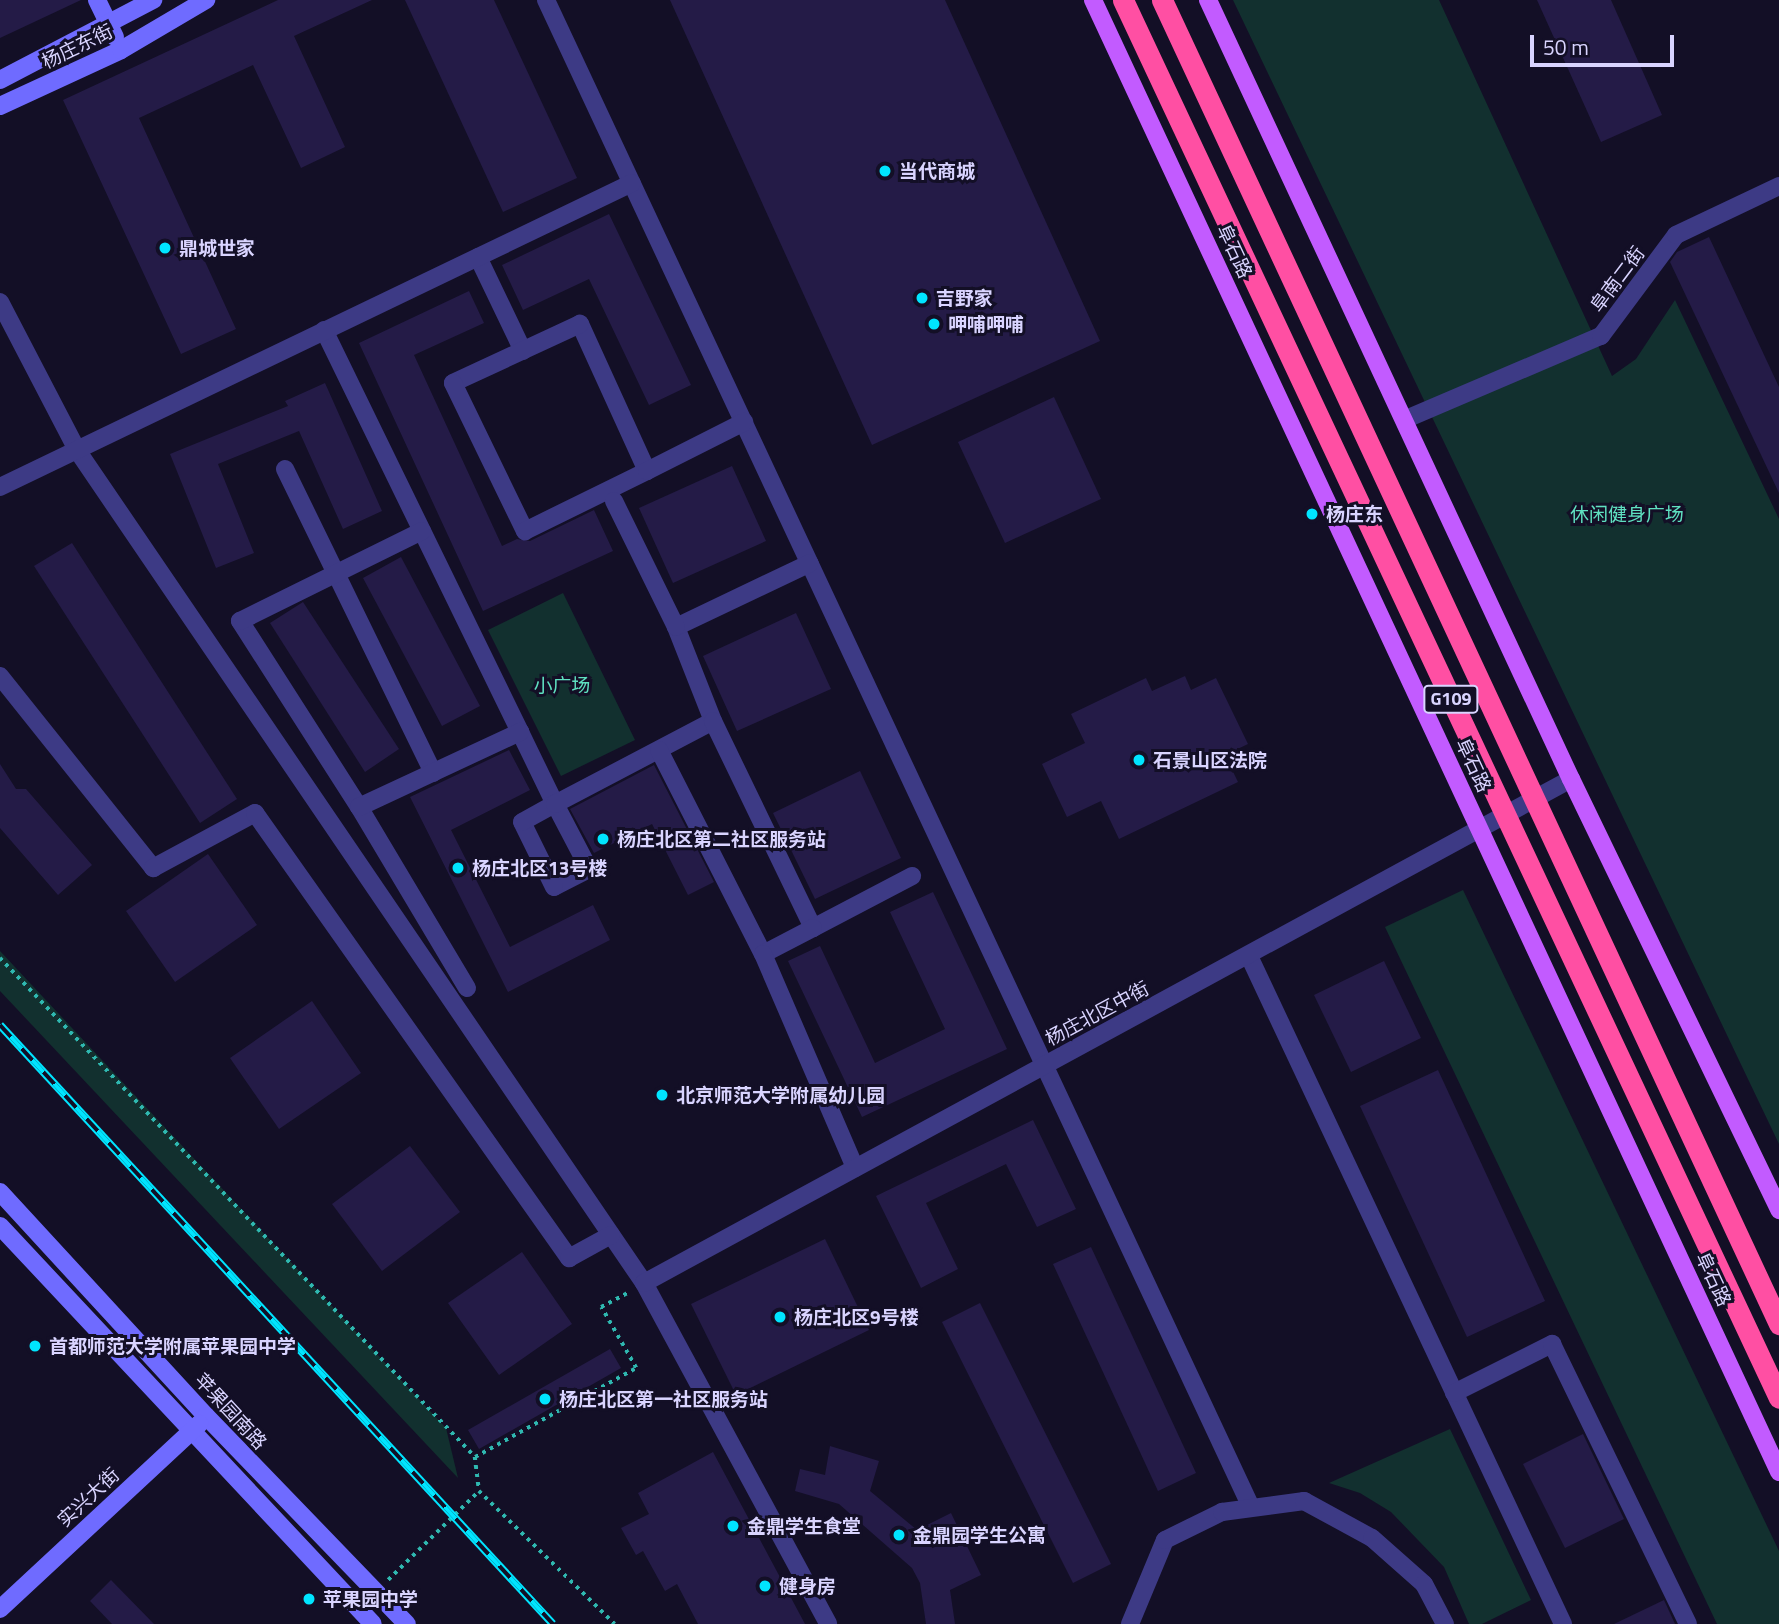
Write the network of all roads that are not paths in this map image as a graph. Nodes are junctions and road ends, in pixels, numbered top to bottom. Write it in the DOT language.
graph roads {
  1 [pos="97,0"];
  2 [pos="153,0"];
  3 [pos="206,0"];
  4 [pos="546,0"];
  5 [pos="1093,0"];
  6 [pos="1123,0"];
  7 [pos="1162,0"];
  8 [pos="1208,0"];
  9 [pos="110,26"];
  10 [pos="121,50"];
  11 [pos="0,80"];
  12 [pos="0,106"];
  13 [pos="632,183"];
  14 [pos="1779,186"];
  15 [pos="478,257"];
  16 [pos="0,302"];
  17 [pos="324,330"];
  18 [pos="523,351"];
  19 [pos="1406,419"];
  20 [pos="744,422"];
  21 [pos="77,450"];
  22 [pos="285,469"];
  23 [pos="648,471"];
  24 [pos="0,487"];
  25 [pos="614,501"];
  26 [pos="422,531"];
  27 [pos="810,563"];
  28 [pos="334,575"];
  29 [pos="676,627"];
  30 [pos="0,676"];
  31 [pos="713,721"];
  32 [pos="520,732"];
  33 [pos="659,750"];
  34 [pos="433,772"];
  35 [pos="1571,779"];
  36 [pos="555,804"];
  37 [pos="359,807"];
  38 [pos="1480,831"];
  39 [pos="912,876"];
  40 [pos="813,928"];
  41 [pos="763,954"];
  42 [pos="1249,956"];
  43 [pos="467,988"];
  44 [pos="1045,1065"];
  45 [pos="855,1168"];
  46 [pos="0,1192"];
  47 [pos="1779,1210"];
  48 [pos="0,1226"];
  49 [pos="611,1235"];
  50 [pos="644,1283"];
  51 [pos="1779,1324"];
  52 [pos="1454,1393"];
  53 [pos="1779,1398"];
  54 [pos="206,1416"];
  55 [pos="190,1431"];
  56 [pos="1779,1472"];
  57 [pos="1251,1507"];
  58 [pos="0,1609"];
  59 [pos="373,1624"];
  60 [pos="407,1624"];
  61 [pos="828,1624"];
  62 [pos="1130,1624"];
  63 [pos="1445,1624"];
  64 [pos="1563,1624"];
  65 [pos="1688,1624"];
  1 -- 9 [label="main road"];
  2 -- 9 [label="main road, 杨庄东街"];
  3 -- 10 [label="main road, 杨庄东街"];
  4 -- 13 [label="street"];
  5 -- 38 [label="main road, 阜石路"];
  6 -- 53 [label="highway, 阜石路 / G109, bridge"];
  7 -- 51 [label="highway, 阜石路 / G109, bridge"];
  8 -- 19 [label="main road"];
  9 -- 10 [label="main road"];
  9 -- 11 [label="main road, 杨庄东街"];
  10 -- 12 [label="main road, 杨庄东街"];
  13 -- 15 [label="street"];
  13 -- 20 [label="street"];
  14 -- 19 [label="street, 阜南二街"];
  15 -- 17 [label="street"];
  15 -- 18 [label="street"];
  16 -- 21 [label="street"];
  17 -- 21 [label="street"];
  17 -- 26 [label="street"];
  18 -- 23 [label="street"];
  18 -- 23 [label="street"];
  19 -- 35 [label="main road"];
  20 -- 23 [label="street"];
  20 -- 27 [label="street"];
  21 -- 24 [label="street"];
  21 -- 49 [label="street"];
  22 -- 28 [label="street"];
  25 -- 29 [label="street"];
  26 -- 28 [label="street"];
  26 -- 32 [label="street"];
  27 -- 29 [label="street"];
  27 -- 44 [label="street"];
  28 -- 34 [label="street"];
  28 -- 37 [label="street"];
  29 -- 31 [label="street"];
  30 -- 49 [label="street"];
  31 -- 33 [label="street"];
  31 -- 40 [label="street"];
  32 -- 34 [label="street"];
  32 -- 36 [label="street"];
  33 -- 36 [label="street"];
  33 -- 41 [label="street"];
  34 -- 37 [label="street"];
  35 -- 38 [label="street, 杨庄北区中街"];
  35 -- 47 [label="main road"];
  36 -- 36 [label="street"];
  37 -- 43 [label="street"];
  38 -- 42 [label="street, 杨庄北区中街"];
  38 -- 56 [label="main road, 阜石路"];
  39 -- 40 [label="street"];
  40 -- 41 [label="street"];
  41 -- 45 [label="street"];
  42 -- 44 [label="street, 杨庄北区中街"];
  42 -- 52 [label="street"];
  44 -- 45 [label="street, 杨庄北区中街"];
  44 -- 57 [label="street"];
  45 -- 50 [label="street, 杨庄北区中街"];
  46 -- 54 [label="main road, 苹果园南路"];
  48 -- 55 [label="main road"];
  49 -- 50 [label="street"];
  50 -- 61 [label="street"];
  52 -- 64 [label="street"];
  52 -- 65 [label="street"];
  54 -- 55 [label="main road, 实兴大街"];
  54 -- 60 [label="main road, 苹果园南路"];
  55 -- 58 [label="main road, 实兴大街"];
  55 -- 59 [label="main road"];
  57 -- 62 [label="street"];
  57 -- 63 [label="street"];
}
